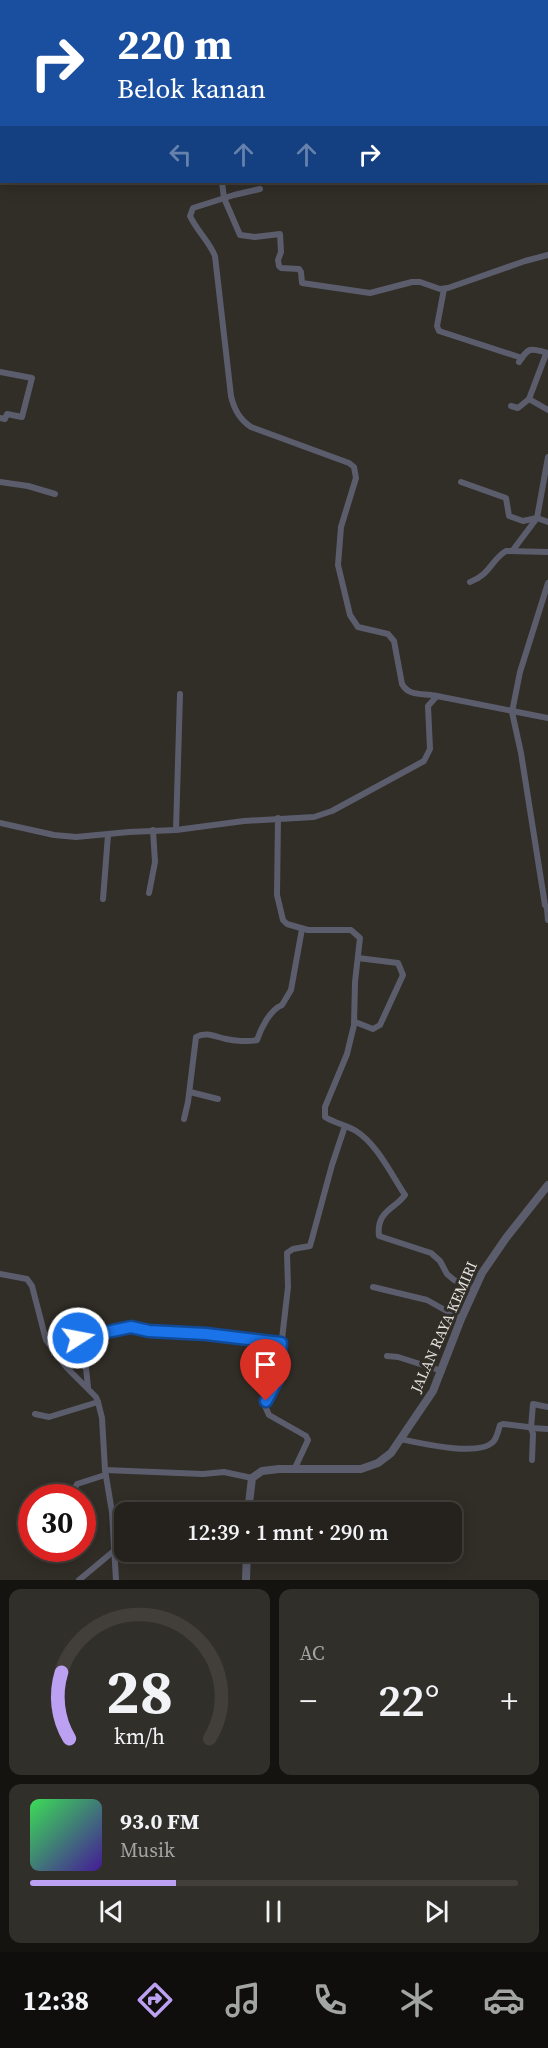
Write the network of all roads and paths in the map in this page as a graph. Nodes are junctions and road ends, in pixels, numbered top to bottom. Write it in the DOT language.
graph roads {
  1 [pos="222,183"];
  2 [pos="260,189"];
  3 [pos="224,198"];
  4 [pos="548,255"];
  5 [pos="444,289"];
  6 [pos="547,353"];
  7 [pos="0,372"];
  8 [pos="529,399"];
  9 [pos="511,406"];
  10 [pos="548,410"];
  11 [pos="0,418"];
  12 [pos="548,457"];
  13 [pos="0,482"];
  14 [pos="461,482"];
  15 [pos="55,494"];
  16 [pos="537,518"];
  17 [pos="548,522"];
  18 [pos="513,550"];
  19 [pos="548,552"];
  20 [pos="470,582"];
  21 [pos="548,583"];
  22 [pos="180,694"];
  23 [pos="437,696"];
  24 [pos="512,712"];
  25 [pos="548,718"];
  26 [pos="278,818"];
  27 [pos="0,823"];
  28 [pos="153,830"];
  29 [pos="176,831"];
  30 [pos="108,835"];
  31 [pos="149,893"];
  32 [pos="103,899"];
  33 [pos="547,909"];
  34 [pos="548,920"];
  35 [pos="302,929"];
  36 [pos="358,958"];
  37 [pos="355,1022"];
  38 [pos="190,1092"];
  39 [pos="218,1099"];
  40 [pos="184,1119"];
  41 [pos="345,1126"];
  42 [pos="548,1185"];
  43 [pos="0,1274"];
  44 [pos="373,1287"];
  45 [pos="474,1288"];
  46 [pos="461,1319"];
  47 [pos="78,1338"];
  48 [pos="281,1343"];
  49 [pos="52,1349"];
  50 [pos="387,1356"];
  51 [pos="442,1371"];
  52 [pos="88,1388"];
  53 [pos="98,1402"];
  54 [pos="548,1407"];
  55 [pos="36,1414"];
  56 [pos="531,1428"];
  57 [pos="548,1429"];
  58 [pos="400,1439"];
  59 [pos="532,1460"];
  60 [pos="294,1470"];
  61 [pos="105,1473"];
  62 [pos="252,1478"];
  63 [pos="77,1484"];
  64 [pos="249,1502"];
  65 [pos="114,1537"];
  66 [pos="114,1551"];
  67 [pos="115,1562"];
  68 [pos="247,1562"];
  69 [pos="79,1580"];
  70 [pos="116,1580"];
  71 [pos="246,1580"];
  1 -- 3 [label="street"];
  2 -- 3 [label="street"];
  3 -- 5 [label="street"];
  3 -- 23 [label="street"];
  4 -- 5 [label="street"];
  5 -- 6 [label="street"];
  6 -- 8 [label="street"];
  7 -- 11 [label="street"];
  8 -- 9 [label="street"];
  8 -- 10 [label="street"];
  12 -- 16 [label="street"];
  13 -- 15 [label="street"];
  14 -- 16 [label="street"];
  16 -- 17 [label="street"];
  16 -- 18 [label="street"];
  18 -- 19 [label="street"];
  18 -- 20 [label="street"];
  21 -- 24 [label="street"];
  22 -- 29 [label="street"];
  23 -- 24 [label="street"];
  23 -- 26 [label="street"];
  24 -- 25 [label="street"];
  24 -- 33 [label="street"];
  26 -- 29 [label="street"];
  26 -- 35 [label="street"];
  27 -- 30 [label="street"];
  28 -- 29 [label="street"];
  28 -- 30 [label="street"];
  28 -- 31 [label="street"];
  30 -- 32 [label="street"];
  33 -- 34 [label="street"];
  35 -- 36 [label="street"];
  35 -- 38 [label="street"];
  36 -- 37 [label="street"];
  36 -- 37 [label="street"];
  37 -- 41 [label="street"];
  38 -- 39 [label="street"];
  38 -- 40 [label="street"];
  41 -- 45 [label="street"];
  41 -- 48 [label="street"];
  42 -- 45 [label="street, JALAN RAYA KEMIRI"];
  43 -- 49 [label="street"];
  44 -- 46 [label="street"];
  45 -- 46 [label="street, JALAN RAYA KEMIRI"];
  46 -- 51 [label="street, JALAN RAYA KEMIRI"];
  47 -- 48 [label="street"];
  47 -- 49 [label="street"];
  47 -- 52 [label="street"];
  48 -- 60 [label="street"];
  49 -- 52 [label="street"];
  50 -- 51 [label="street"];
  51 -- 58 [label="street, JALAN RAYA KEMIRI"];
  52 -- 53 [label="street"];
  53 -- 55 [label="street"];
  53 -- 61 [label="street"];
  54 -- 56 [label="street"];
  56 -- 57 [label="street"];
  56 -- 58 [label="street"];
  56 -- 59 [label="street"];
  58 -- 60 [label="street, JALAN RAYA KEMIRI"];
  60 -- 62 [label="street, JALAN RAYA KEMIRI"];
  61 -- 62 [label="street"];
  61 -- 63 [label="street"];
  61 -- 65 [label="street"];
  62 -- 64 [label="street"];
  66 -- 69 [label="street"];
  67 -- 70 [label="street"];
  68 -- 71 [label="street"];
}
